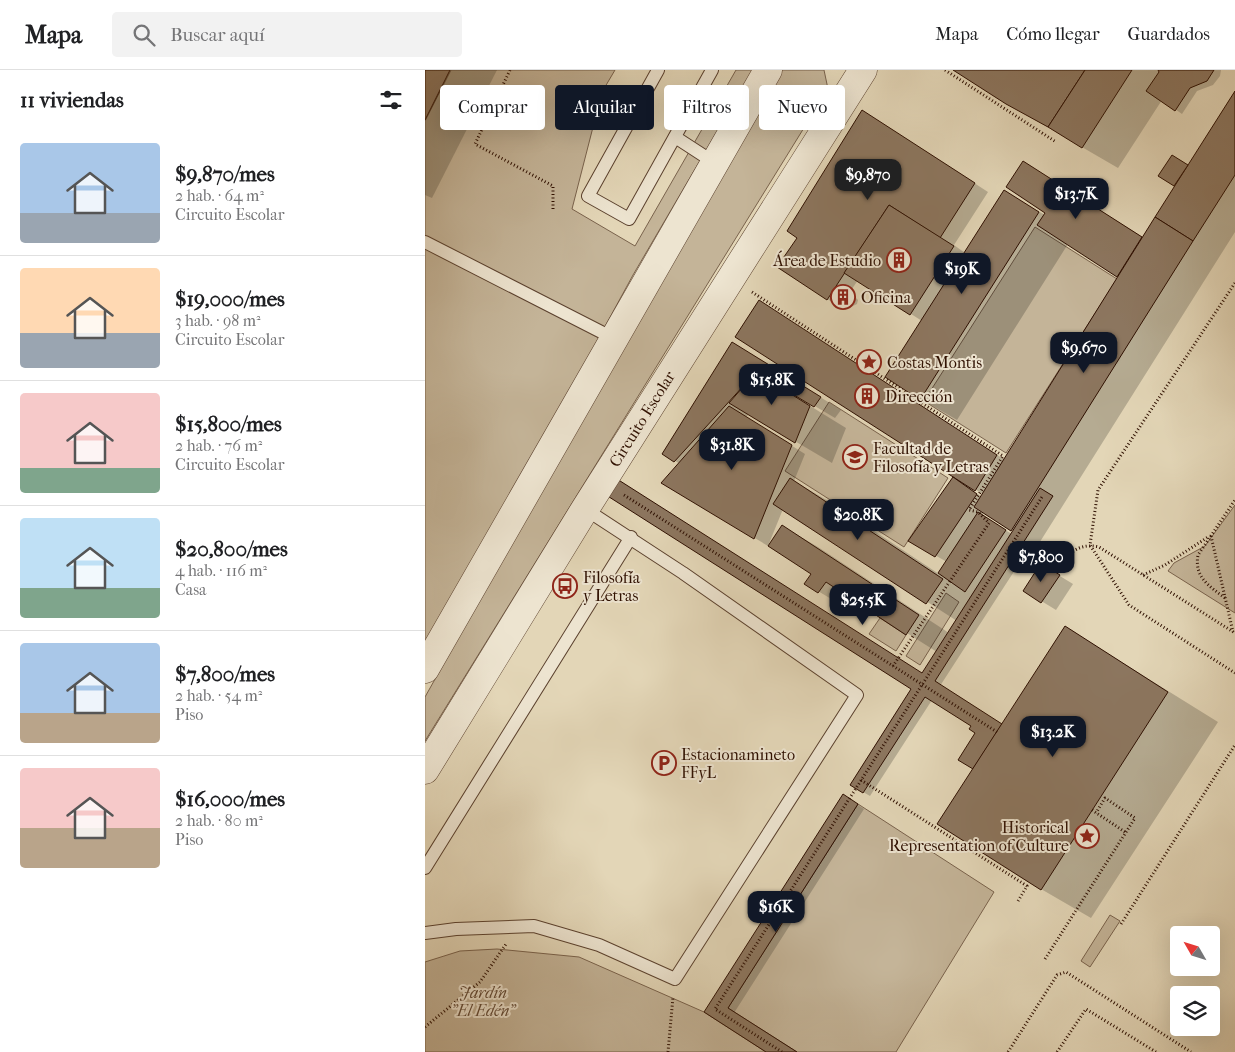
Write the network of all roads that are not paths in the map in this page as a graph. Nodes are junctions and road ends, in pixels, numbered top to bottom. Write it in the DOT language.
graph roads {
  1 [pos="658,70"];
  2 [pos="712,70"];
  3 [pos="768,70"];
  4 [pos="851,77"];
  5 [pos="675,137"];
  6 [pos="715,163"];
  7 [pos="425,242"];
  8 [pos="615,339"];
  9 [pos="585,509"];
  10 [pos="631,537"];
  11 [pos="425,669"];
  12 [pos="425,770"];
  13 [pos="425,868"];
  14 [pos="425,933"];
  1 -- 5 [label="lane"];
  2 -- 5 [label="lane"];
  3 -- 6 [label="street"];
  4 -- 9 [label="street, Circuito Escolar"];
  5 -- 6 [label="lane"];
  6 -- 8 [label="street"];
  7 -- 8 [label="lane"];
  8 -- 11 [label="street"];
  9 -- 10 [label="lane"];
  9 -- 12 [label="street, Circuito Escolar"];
  10 -- 13 [label="lane"];
  10 -- 14 [label="lane"];
}
